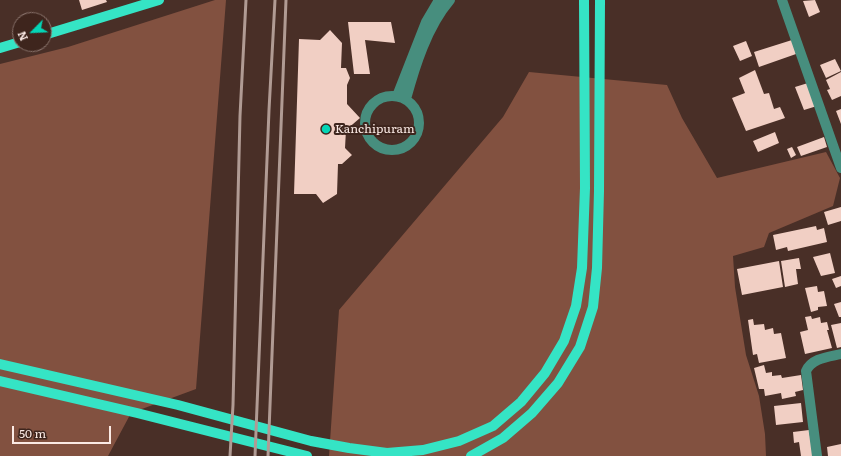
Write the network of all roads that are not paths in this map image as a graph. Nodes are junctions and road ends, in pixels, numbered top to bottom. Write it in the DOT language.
graph roads {
  1 [pos="439,0"];
  2 [pos="450,0"];
  3 [pos="584,0"];
  4 [pos="600,0"];
  5 [pos="782,0"];
  6 [pos="155,1"];
  7 [pos="52,33"];
  8 [pos="12,44"];
  9 [pos="0,48"];
  10 [pos="401,98"];
  11 [pos="841,168"];
  12 [pos="841,354"];
  13 [pos="0,364"];
  14 [pos="0,381"];
  15 [pos="307,456"];
  16 [pos="471,456"];
  17 [pos="817,456"];
  1 -- 10 [label="street"];
  2 -- 10 [label="street"];
  3 -- 13 [label="main road"];
  4 -- 16 [label="main road"];
  5 -- 11 [label="street"];
  6 -- 7 [label="main road"];
  8 -- 9 [label="main road"];
  10 -- 10 [label="street"];
  12 -- 17 [label="street"];
  14 -- 15 [label="main road"];
}
